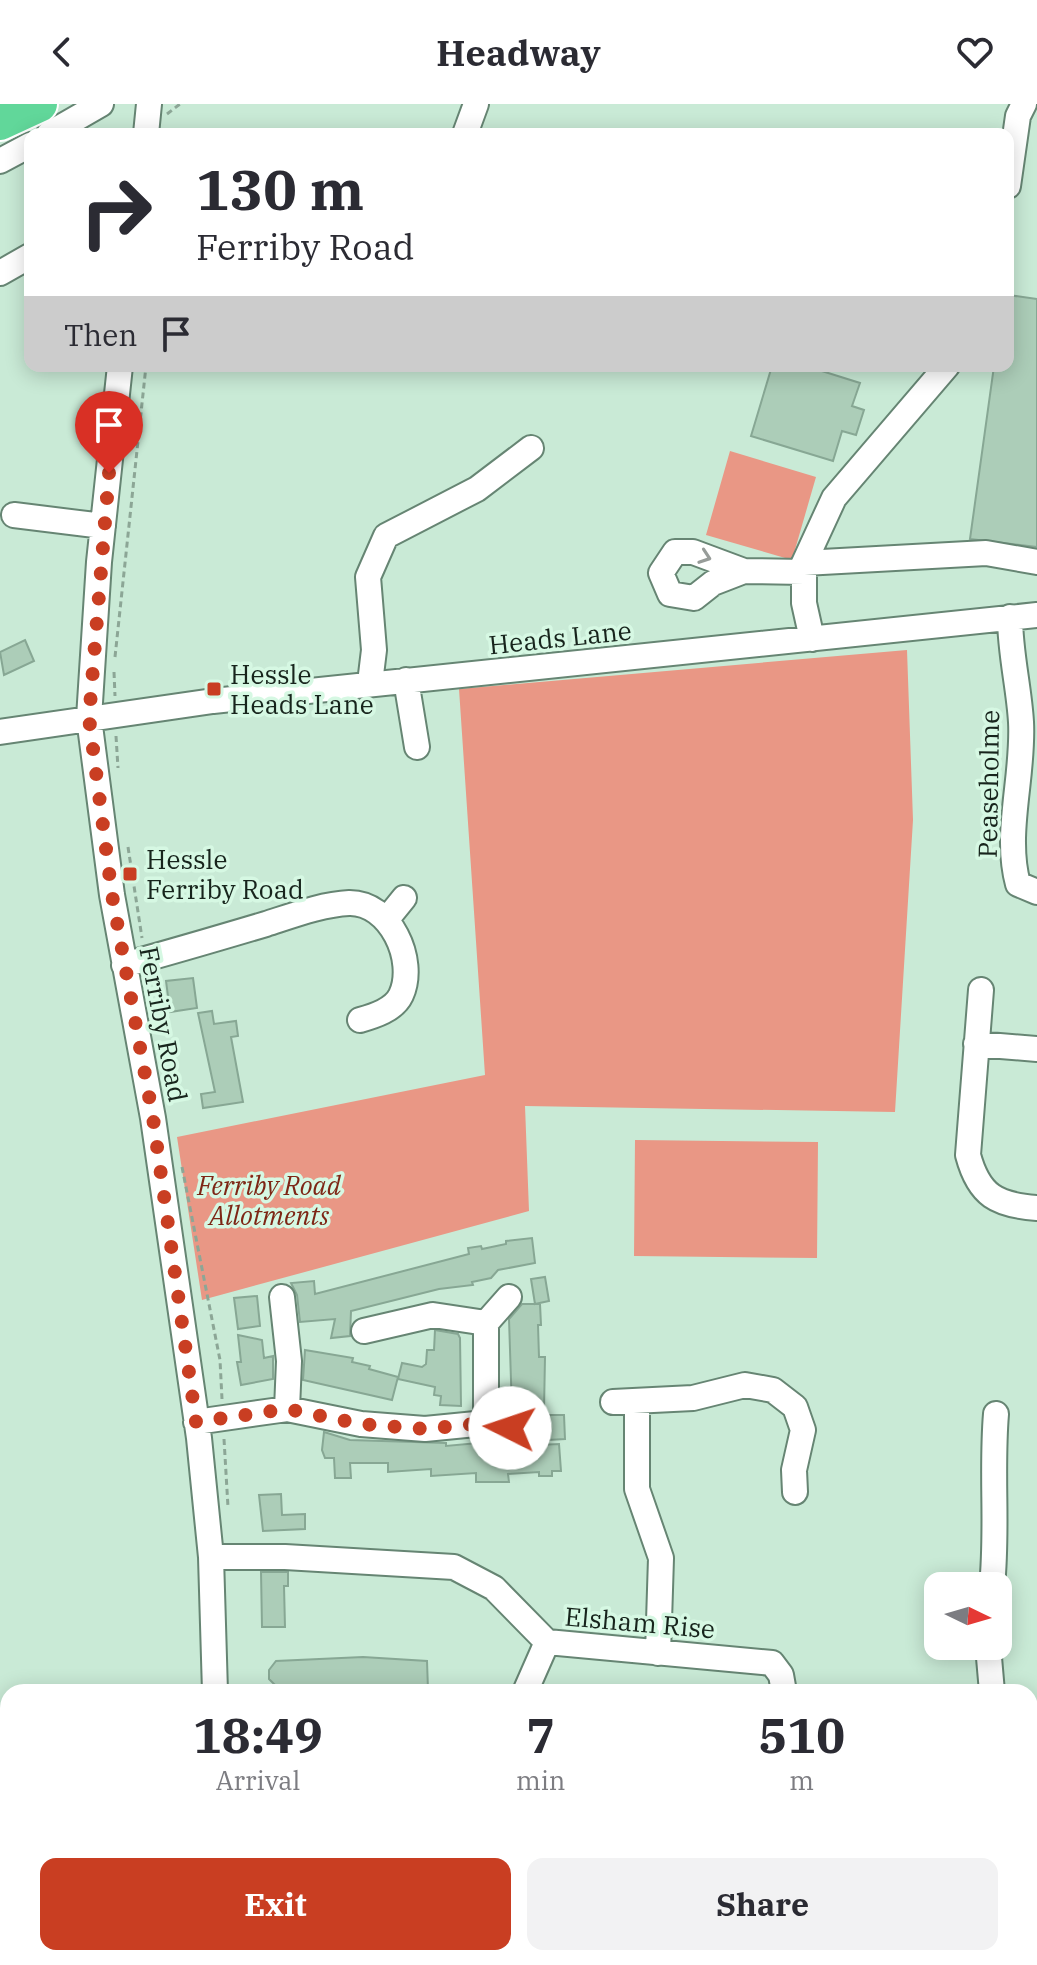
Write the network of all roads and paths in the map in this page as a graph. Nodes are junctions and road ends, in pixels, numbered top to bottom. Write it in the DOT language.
graph roads {
  1 [pos="39,104"];
  2 [pos="149,104"];
  3 [pos="476,104"];
  4 [pos="1024,104"];
  5 [pos="91,110"];
  6 [pos="0,122"];
  7 [pos="60,128"];
  8 [pos="147,128"];
  9 [pos="467,128"];
  10 [pos="1014,144"];
  11 [pos="24,148"];
  12 [pos="0,161"];
  13 [pos="24,259"];
  14 [pos="0,273"];
  15 [pos="119,372"];
  16 [pos="145,372"];
  17 [pos="942,372"];
  18 [pos="531,448"];
  19 [pos="14,515"];
  20 [pos="103,526"];
  21 [pos="1037,562"];
  22 [pos="804,568"];
  23 [pos="744,571"];
  24 [pos="1037,615"];
  25 [pos="1010,617"];
  26 [pos="812,639"];
  27 [pos="406,680"];
  28 [pos="370,683"];
  29 [pos="115,697"];
  30 [pos="89,718"];
  31 [pos="1029,721"];
  32 [pos="116,727"];
  33 [pos="0,732"];
  34 [pos="417,747"];
  35 [pos="118,772"];
  36 [pos="128,847"];
  37 [pos="1037,892"];
  38 [pos="404,898"];
  39 [pos="387,919"];
  40 [pos="142,938"];
  41 [pos="124,965"];
  42 [pos="981,990"];
  43 [pos="360,1020"];
  44 [pos="976,1044"];
  45 [pos="1037,1049"];
  46 [pos="182,1164"];
  47 [pos="1037,1208"];
  48 [pos="282,1297"];
  49 [pos="509,1297"];
  50 [pos="486,1323"];
  51 [pos="364,1331"];
  52 [pos="222,1406"];
  53 [pos="287,1409"];
  54 [pos="996,1414"];
  55 [pos="196,1422"];
  56 [pos="224,1436"];
  57 [pos="795,1492"];
  58 [pos="228,1512"];
  59 [pos="211,1557"];
  60 [pos="993,1572"];
  61 [pos="547,1642"];
  62 [pos="658,1653"];
  63 [pos="989,1660"];
  64 [pos="215,1684"];
  65 [pos="529,1684"];
  66 [pos="783,1684"];
  67 [pos="991,1684"];
  1 -- 6 [label="highway"];
  2 -- 8 [label="street"];
  3 -- 9 [label="street"];
  4 -- 10 [label="street"];
  5 -- 7 [label="street"];
  11 -- 12 [label="street"];
  13 -- 14 [label="street"];
  15 -- 20 [label="street, Ferriby Road"];
  16 -- 29 [label="path"];
  17 -- 22 [label="street"];
  18 -- 28 [label="street"];
  19 -- 20 [label="street"];
  20 -- 30 [label="street, Ferriby Road"];
  21 -- 22 [label="street"];
  22 -- 23 [label="street"];
  22 -- 26 [label="street"];
  24 -- 25 [label="street, Heads Lane"];
  25 -- 26 [label="street, Heads Lane"];
  25 -- 31 [label="street, Peaseholme"];
  26 -- 27 [label="street, Heads Lane"];
  27 -- 28 [label="street, Heads Lane"];
  27 -- 34 [label="street"];
  28 -- 30 [label="street, Heads Lane"];
  30 -- 33 [label="street, Heads Lane"];
  30 -- 41 [label="street, Ferriby Road"];
  31 -- 37 [label="street, Peaseholme"];
  32 -- 35 [label="path"];
  36 -- 40 [label="path"];
  38 -- 39 [label="street"];
  39 -- 41 [label="street"];
  39 -- 43 [label="street"];
  41 -- 55 [label="street, Ferriby Road"];
  42 -- 44 [label="street"];
  44 -- 45 [label="street"];
  44 -- 47 [label="street"];
  46 -- 52 [label="path"];
  48 -- 53 [label="street"];
  49 -- 50 [label="street"];
  50 -- 51 [label="street"];
  50 -- 53 [label="street"];
  53 -- 55 [label="street"];
  54 -- 60 [label="street"];
  55 -- 59 [label="street, Ferriby Road"];
  56 -- 58 [label="path"];
  57 -- 62 [label="street"];
  59 -- 61 [label="street, Elsham Rise"];
  59 -- 64 [label="street, Ferriby Road"];
  61 -- 62 [label="street, Elsham Rise"];
  61 -- 65 [label="street"];
  62 -- 66 [label="street, Elsham Rise"];
  63 -- 67 [label="street"];
}
